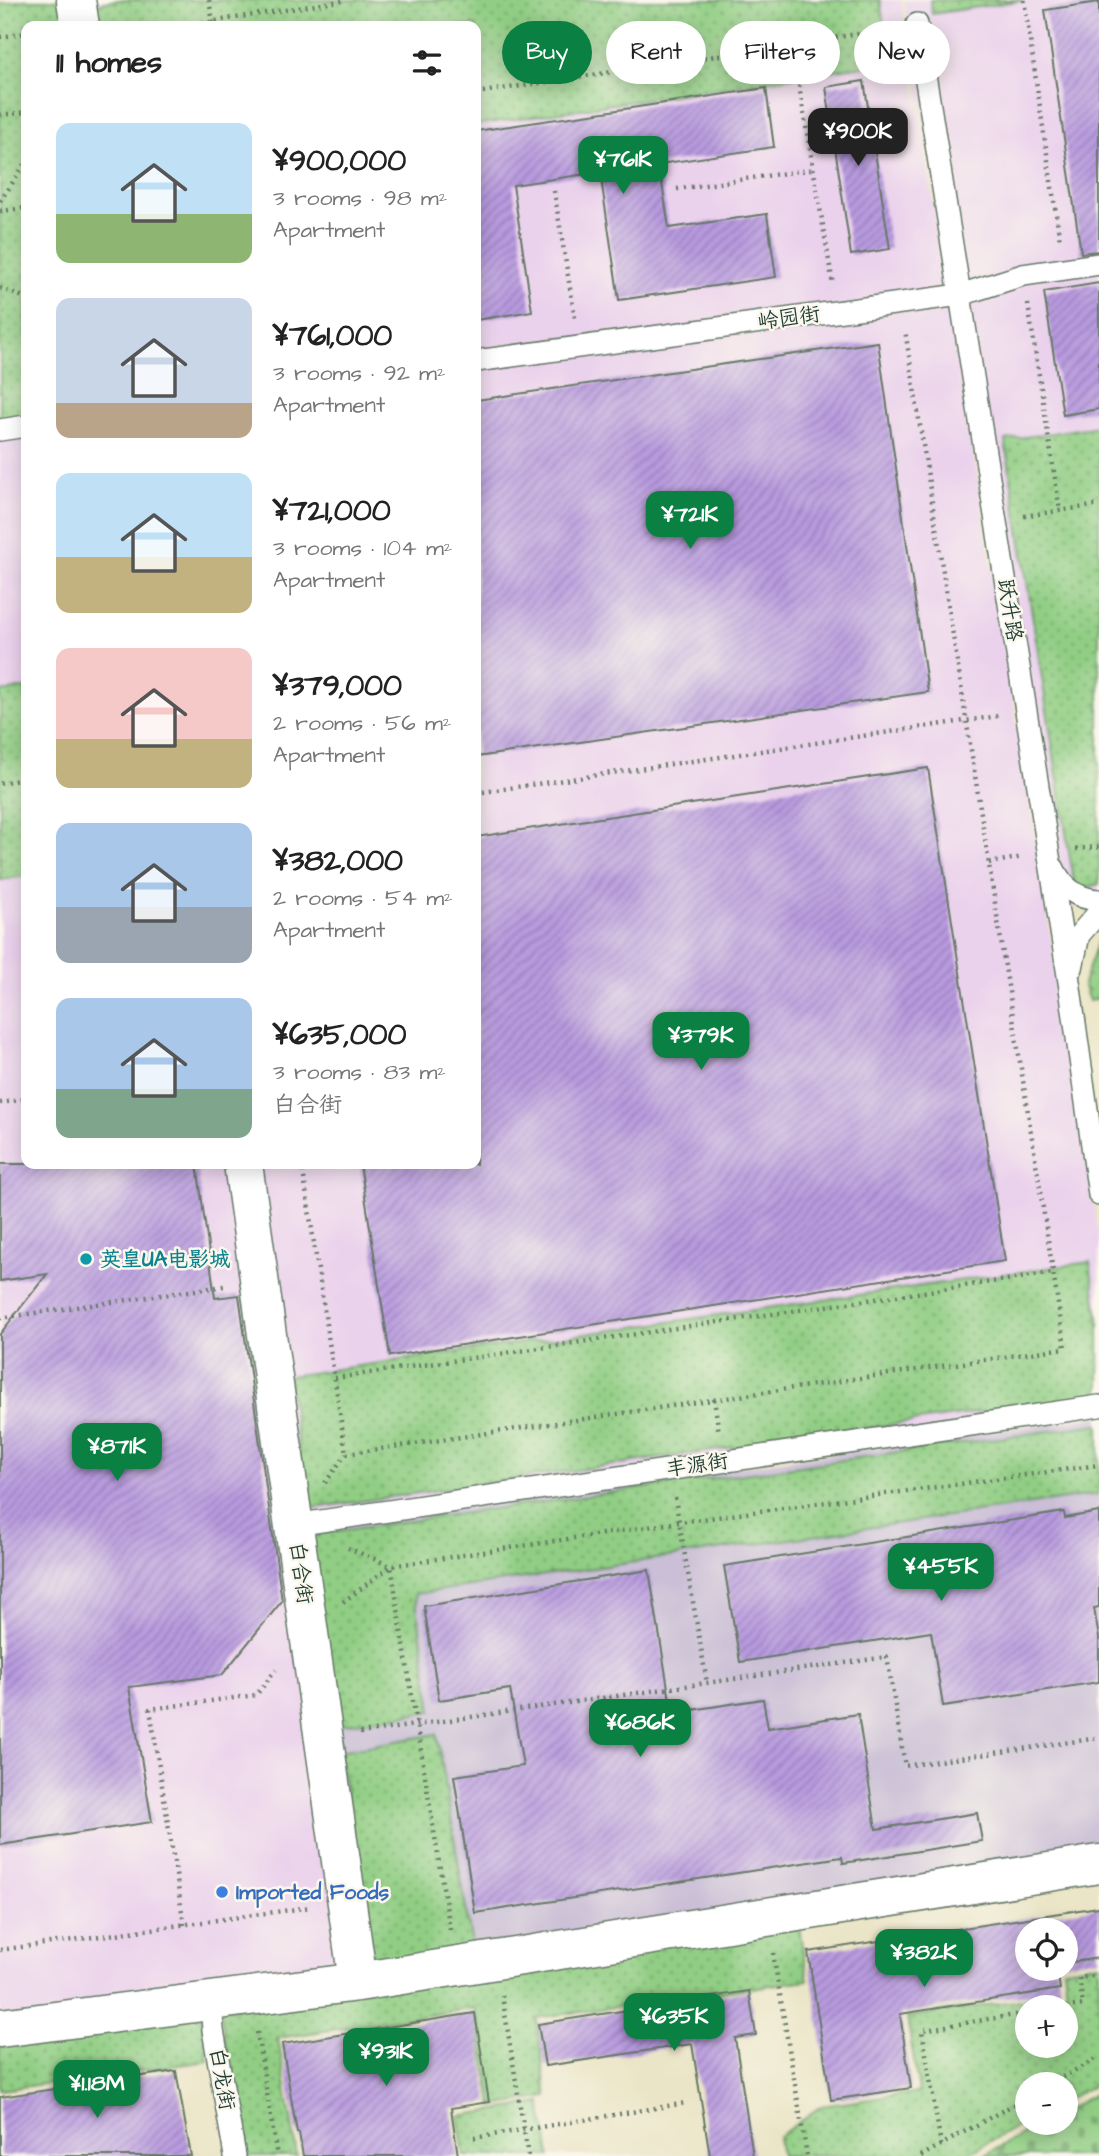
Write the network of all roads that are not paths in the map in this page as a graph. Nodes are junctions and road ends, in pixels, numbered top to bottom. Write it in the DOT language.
graph roads {
  1 [pos="927,84"];
  2 [pos="1099,264"];
  3 [pos="960,295"];
  4 [pos="481,360"];
  5 [pos="21,427"];
  6 [pos="0,430"];
  7 [pos="1049,853"];
  8 [pos="1099,900"];
  9 [pos="1099,912"];
  10 [pos="1070,988"];
  11 [pos="244,1169"];
  12 [pos="1099,1195"];
  13 [pos="1099,1406"];
  14 [pos="294,1525"];
  15 [pos="1099,1864"];
  16 [pos="358,1982"];
  17 [pos="211,2001"];
  18 [pos="0,2028"];
  19 [pos="235,2156"];
  1 -- 3 [label="lane, 跃升路"];
  2 -- 3 [label="lane, 岭园街"];
  3 -- 4 [label="lane, 岭园街"];
  3 -- 7 [label="lane, 跃升路"];
  5 -- 6 [label="lane"];
  7 -- 8 [label="lane"];
  7 -- 10 [label="lane, 跃升路"];
  9 -- 10 [label="lane"];
  10 -- 12 [label="lane, 跃升路"];
  11 -- 14 [label="street, 白合街"];
  13 -- 14 [label="lane, 丰源街"];
  14 -- 16 [label="street, 白合街"];
  15 -- 16 [label="street"];
  16 -- 17 [label="street"];
  17 -- 18 [label="street"];
  17 -- 19 [label="lane, 白龙街"];
}
